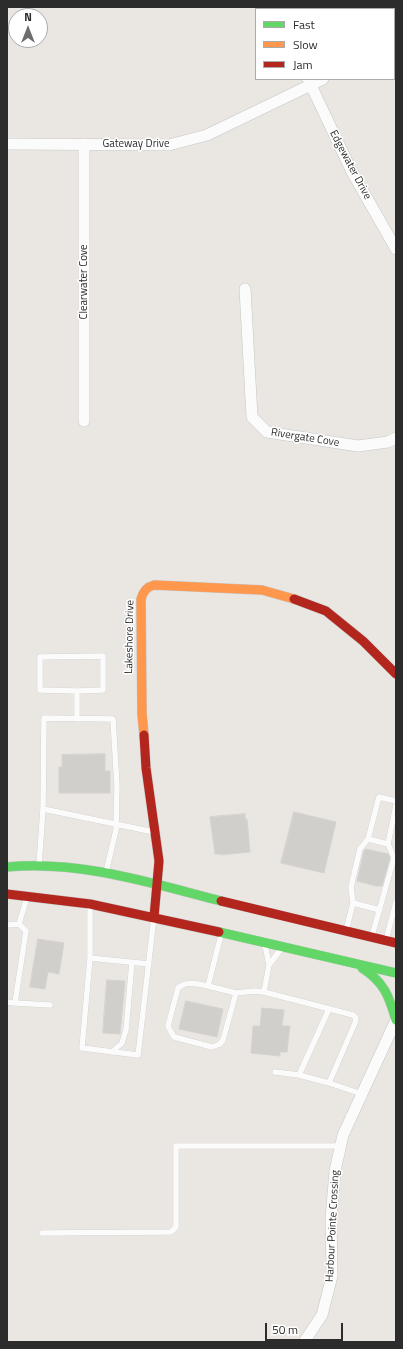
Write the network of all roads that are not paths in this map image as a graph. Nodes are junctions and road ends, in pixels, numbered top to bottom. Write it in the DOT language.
graph roads {
  1 [pos="309,82"];
  2 [pos="7,144"];
  3 [pos="84,144"];
  4 [pos="396,249"];
  5 [pos="245,289"];
  6 [pos="84,421"];
  7 [pos="396,438"];
  8 [pos="396,674"];
  9 [pos="77,691"];
  10 [pos="77,719"];
  11 [pos="396,801"];
  12 [pos="396,805"];
  13 [pos="43,809"];
  14 [pos="116,825"];
  15 [pos="155,833"];
  16 [pos="368,839"];
  17 [pos="388,844"];
  18 [pos="39,866"];
  19 [pos="7,867"];
  20 [pos="105,874"];
  21 [pos="158,885"];
  22 [pos="7,894"];
  23 [pos="27,896"];
  24 [pos="396,902"];
  25 [pos="353,903"];
  26 [pos="90,904"];
  27 [pos="380,910"];
  28 [pos="154,917"];
  29 [pos="19,924"];
  30 [pos="7,925"];
  31 [pos="346,931"];
  32 [pos="222,932"];
  33 [pos="372,937"];
  34 [pos="386,940"];
  35 [pos="264,943"];
  36 [pos="396,943"];
  37 [pos="282,947"];
  38 [pos="90,958"];
  39 [pos="132,962"];
  40 [pos="354,963"];
  41 [pos="149,964"];
  42 [pos="269,965"];
  43 [pos="396,973"];
  44 [pos="208,986"];
  45 [pos="264,992"];
  46 [pos="236,993"];
  47 [pos="7,1002"];
  48 [pos="15,1003"];
  49 [pos="50,1005"];
  50 [pos="329,1009"];
  51 [pos="396,1020"];
  52 [pos="112,1052"];
  53 [pos="275,1072"];
  54 [pos="299,1075"];
  55 [pos="328,1083"];
  56 [pos="362,1094"];
  57 [pos="341,1146"];
  58 [pos="42,1233"];
  59 [pos="304,1342"];
  1 -- 3 [label="street, Gateway Drive"];
  1 -- 4 [label="street, Edgewater Drive"];
  2 -- 3 [label="street, Gateway Drive"];
  3 -- 6 [label="street, Clearwater Cove"];
  5 -- 7 [label="street, Rivergate Cove"];
  8 -- 15 [label="main road, Lakeshore Drive"];
  9 -- 9 [label="lane"];
  9 -- 10 [label="lane"];
  10 -- 13 [label="lane"];
  10 -- 14 [label="lane"];
  11 -- 16 [label="lane"];
  12 -- 17 [label="lane"];
  13 -- 14 [label="lane"];
  13 -- 18 [label="lane"];
  14 -- 15 [label="lane"];
  14 -- 20 [label="lane"];
  15 -- 21 [label="main road, Lakeshore Drive"];
  16 -- 17 [label="lane"];
  16 -- 25 [label="lane"];
  17 -- 27 [label="lane"];
  18 -- 19 [label="main road"];
  18 -- 20 [label="main road"];
  20 -- 21 [label="main road"];
  21 -- 28 [label="main road, Lakeshore Drive"];
  21 -- 31 [label="main road"];
  22 -- 23 [label="main road"];
  23 -- 26 [label="main road"];
  23 -- 29 [label="lane"];
  24 -- 34 [label="lane"];
  25 -- 27 [label="lane"];
  25 -- 31 [label="lane"];
  26 -- 28 [label="main road"];
  26 -- 38 [label="lane"];
  27 -- 33 [label="lane"];
  28 -- 32 [label="main road"];
  28 -- 41 [label="lane"];
  29 -- 30 [label="lane"];
  29 -- 48 [label="lane"];
  31 -- 33 [label="main road"];
  32 -- 35 [label="main road"];
  32 -- 44 [label="lane"];
  33 -- 34 [label="main road"];
  34 -- 36 [label="main road"];
  35 -- 37 [label="main road"];
  35 -- 42 [label="lane"];
  37 -- 40 [label="main road"];
  37 -- 42 [label="lane"];
  38 -- 39 [label="lane"];
  38 -- 52 [label="lane"];
  39 -- 41 [label="lane"];
  39 -- 52 [label="lane"];
  40 -- 43 [label="main road"];
  40 -- 51 [label="main road"];
  41 -- 52 [label="lane"];
  42 -- 45 [label="lane"];
  44 -- 46 [label="lane"];
  44 -- 46 [label="lane"];
  45 -- 46 [label="lane"];
  45 -- 50 [label="lane"];
  47 -- 48 [label="lane"];
  48 -- 49 [label="lane"];
  50 -- 54 [label="lane"];
  50 -- 55 [label="lane"];
  51 -- 56 [label="street, Harbour Pointe Crossing"];
  53 -- 54 [label="lane"];
  54 -- 55 [label="lane"];
  55 -- 56 [label="lane"];
  56 -- 57 [label="street, Harbour Pointe Crossing"];
  57 -- 58 [label="lane"];
  57 -- 59 [label="street, Harbour Pointe Crossing"];
}
